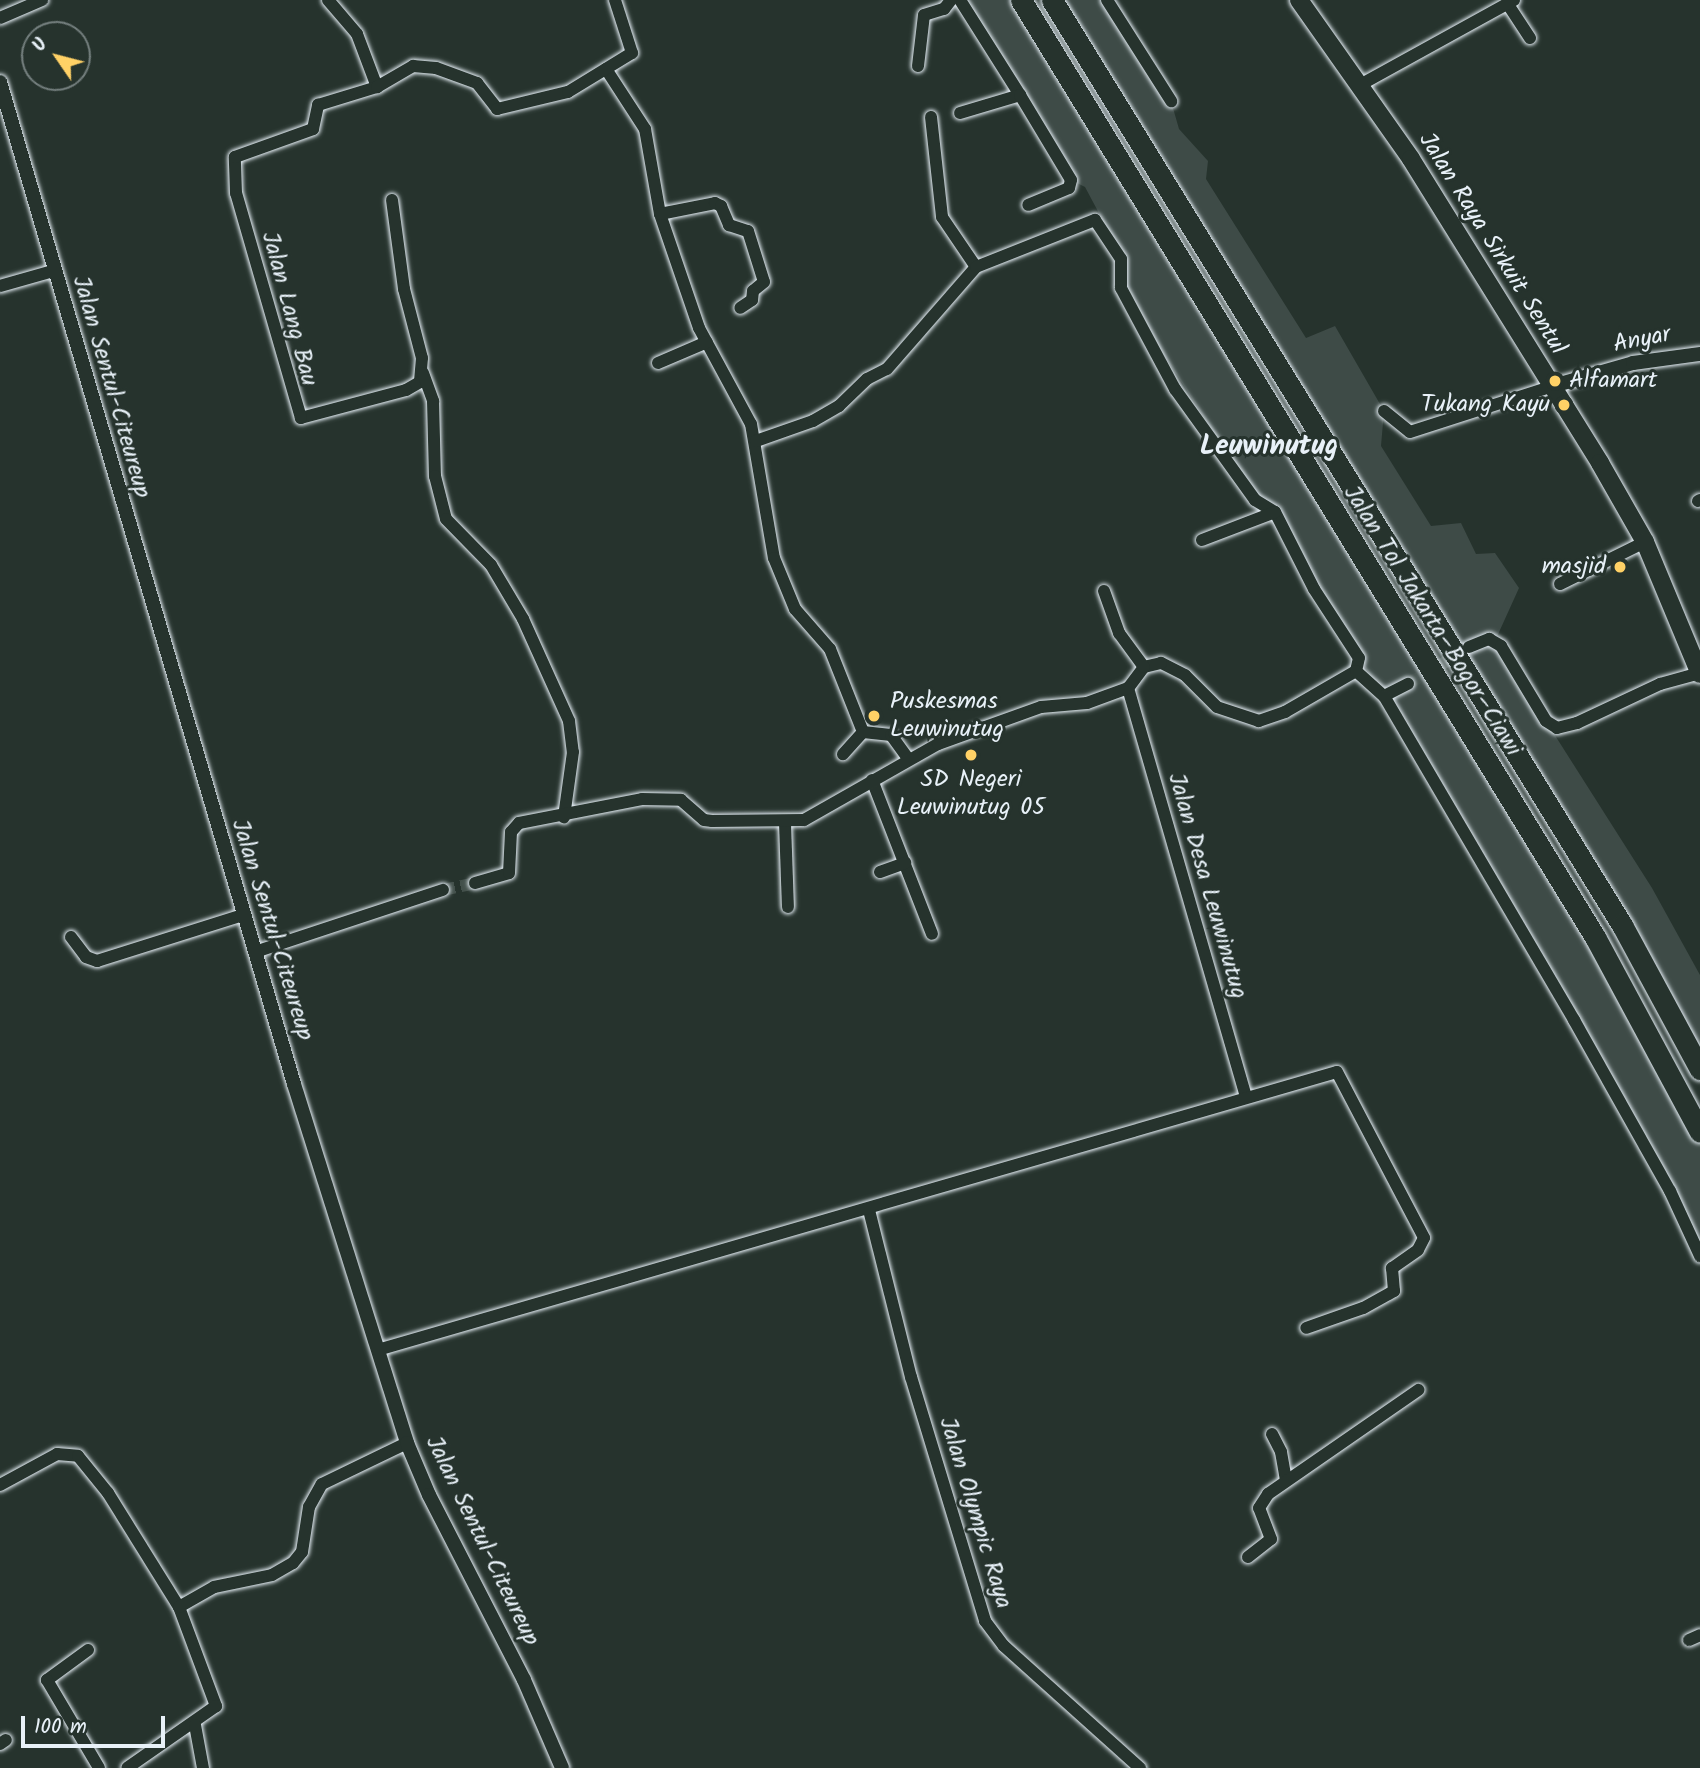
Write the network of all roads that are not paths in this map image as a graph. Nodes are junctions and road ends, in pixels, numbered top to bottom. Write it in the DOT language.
graph roads {
  1 [pos="43,0"];
  2 [pos="328,0"];
  3 [pos="615,0"];
  4 [pos="951,0"];
  5 [pos="960,0"];
  6 [pos="1021,0"];
  7 [pos="1052,0"];
  8 [pos="1107,0"];
  9 [pos="1511,1"];
  10 [pos="1304,2"];
  11 [pos="0,18"];
  12 [pos="1530,38"];
  13 [pos="918,66"];
  14 [pos="606,69"];
  15 [pos="0,82"];
  16 [pos="1360,85"];
  17 [pos="377,87"];
  18 [pos="1020,95"];
  19 [pos="1171,101"];
  20 [pos="960,113"];
  21 [pos="931,117"];
  22 [pos="392,201"];
  23 [pos="1028,205"];
  24 [pos="660,214"];
  25 [pos="976,267"];
  26 [pos="53,271"];
  27 [pos="0,286"];
  28 [pos="740,308"];
  29 [pos="707,342"];
  30 [pos="1700,354"];
  31 [pos="658,363"];
  32 [pos="423,373"];
  33 [pos="1553,387"];
  34 [pos="1384,411"];
  35 [pos="756,441"];
  36 [pos="1275,512"];
  37 [pos="1202,540"];
  38 [pos="1645,542"];
  39 [pos="1560,584"];
  40 [pos="1104,591"];
  41 [pos="1469,647"];
  42 [pos="1144,667"];
  43 [pos="1356,671"];
  44 [pos="1700,674"];
  45 [pos="1408,684"];
  46 [pos="1128,688"];
  47 [pos="1384,696"];
  48 [pos="862,736"];
  49 [pos="844,754"];
  50 [pos="908,758"];
  51 [pos="872,780"];
  52 [pos="564,817"];
  53 [pos="785,823"];
  54 [pos="905,863"];
  55 [pos="880,872"];
  56 [pos="475,883"];
  57 [pos="443,890"];
  58 [pos="788,907"];
  59 [pos="243,915"];
  60 [pos="932,934"];
  61 [pos="71,937"];
  62 [pos="255,952"];
  63 [pos="1700,1069"];
  64 [pos="1246,1096"];
  65 [pos="1700,1132"];
  66 [pos="869,1210"];
  67 [pos="1700,1256"];
  68 [pos="1306,1328"];
  69 [pos="381,1349"];
  70 [pos="1418,1390"];
  71 [pos="1272,1434"];
  72 [pos="407,1443"];
  73 [pos="1286,1481"];
  74 [pos="0,1485"];
  75 [pos="1248,1557"];
  76 [pos="179,1607"];
  77 [pos="88,1650"];
  78 [pos="195,1725"];
  79 [pos="99,1768"];
  80 [pos="127,1768"];
  81 [pos="203,1768"];
  82 [pos="562,1768"];
  83 [pos="1140,1768"];
  1 -- 11 [label="street"];
  2 -- 17 [label="street"];
  3 -- 14 [label="street"];
  4 -- 13 [label="street"];
  5 -- 18 [label="street"];
  6 -- 65 [label="highway, Jalan Tol Jakarta–Bogor–Ciawi"];
  7 -- 63 [label="highway, Jalan Tol Jakarta–Bogor–Ciawi"];
  8 -- 19 [label="street"];
  9 -- 12 [label="street"];
  9 -- 16 [label="street"];
  10 -- 16 [label="main road, Jalan Raya Sirkuit Sentul"];
  14 -- 17 [label="street"];
  14 -- 24 [label="street"];
  15 -- 26 [label="street, Jalan Sentul-Citeureup"];
  16 -- 33 [label="main road, Jalan Raya Sirkuit Sentul"];
  17 -- 32 [label="street, Jalan Lang Bau"];
  18 -- 20 [label="street"];
  18 -- 23 [label="street"];
  21 -- 25 [label="street"];
  22 -- 32 [label="street"];
  24 -- 28 [label="street"];
  24 -- 29 [label="street"];
  25 -- 35 [label="street"];
  25 -- 36 [label="street"];
  26 -- 27 [label="street"];
  26 -- 59 [label="street, Jalan Sentul-Citeureup"];
  29 -- 31 [label="street"];
  29 -- 35 [label="street"];
  30 -- 33 [label="street, Anyar"];
  32 -- 52 [label="street"];
  33 -- 34 [label="street"];
  33 -- 38 [label="main road, Jalan Raya Sirkuit Sentul"];
  35 -- 48 [label="street"];
  36 -- 37 [label="street"];
  36 -- 43 [label="street"];
  38 -- 39 [label="street"];
  38 -- 44 [label="main road, Jalan Raya Sirkuit Sentul"];
  40 -- 42 [label="street"];
  41 -- 44 [label="street"];
  42 -- 43 [label="street"];
  42 -- 46 [label="street"];
  43 -- 47 [label="street"];
  45 -- 47 [label="street"];
  46 -- 50 [label="street"];
  46 -- 64 [label="street, Jalan Desa Leuwinutug"];
  47 -- 67 [label="street"];
  48 -- 49 [label="street"];
  48 -- 50 [label="street"];
  50 -- 51 [label="street"];
  51 -- 53 [label="street"];
  51 -- 54 [label="street"];
  52 -- 53 [label="street"];
  52 -- 56 [label="street"];
  53 -- 58 [label="street"];
  54 -- 55 [label="street"];
  54 -- 60 [label="street"];
  57 -- 62 [label="street"];
  59 -- 61 [label="street"];
  59 -- 62 [label="street, Jalan Sentul-Citeureup"];
  62 -- 69 [label="street, Jalan Sentul-Citeureup"];
  64 -- 66 [label="street"];
  64 -- 68 [label="street"];
  66 -- 69 [label="street"];
  66 -- 83 [label="street, Jalan Olympic Raya"];
  69 -- 72 [label="street, Jalan Sentul-Citeureup"];
  70 -- 73 [label="street"];
  71 -- 73 [label="street"];
  72 -- 76 [label="street"];
  72 -- 82 [label="street, Jalan Sentul-Citeureup"];
  73 -- 75 [label="street"];
  74 -- 76 [label="street"];
  76 -- 78 [label="street"];
  77 -- 79 [label="street"];
  78 -- 80 [label="street"];
  78 -- 81 [label="street"];
}
